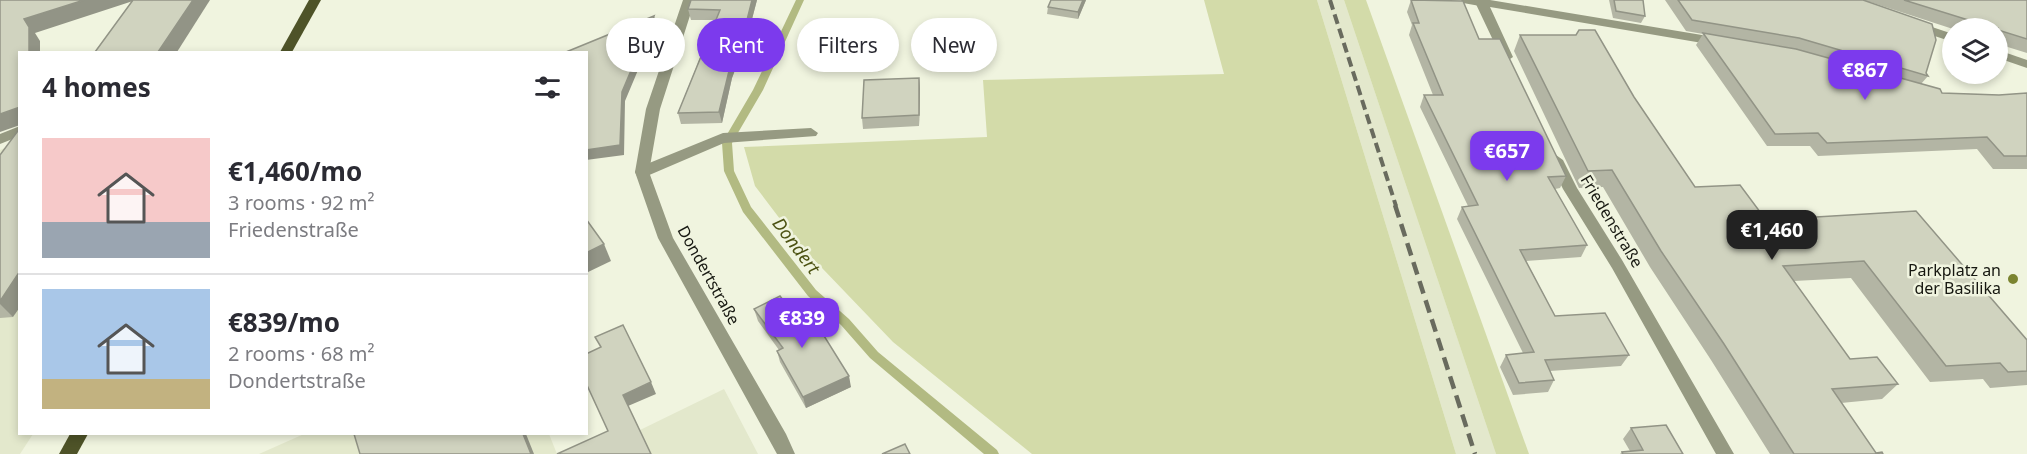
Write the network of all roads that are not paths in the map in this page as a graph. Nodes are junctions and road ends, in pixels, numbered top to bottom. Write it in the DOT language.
graph roads {
  1 [pos="315,0"];
  2 [pos="689,0"];
  3 [pos="1476,1"];
  4 [pos="1908,22"];
  5 [pos="1942,34"];
  6 [pos="1733,45"];
  7 [pos="287,51"];
  8 [pos="2008,57"];
  9 [pos="2027,64"];
  10 [pos="1515,75"];
  11 [pos="18,132"];
  12 [pos="811,133"];
  13 [pos="0,139"];
  14 [pos="1550,147"];
  15 [pos="642,172"];
  16 [pos="78,435"];
  17 [pos="68,454"];
  18 [pos="786,454"];
  19 [pos="1725,454"];
  1 -- 7 [label="main road"];
  2 -- 15 [label="street, Dondertstraße"];
  3 -- 6 [label="street"];
  3 -- 10 [label="street"];
  4 -- 5 [label="street"];
  8 -- 9 [label="street"];
  11 -- 13 [label="street"];
  12 -- 15 [label="street"];
  14 -- 19 [label="street, Friedenstraße"];
  15 -- 18 [label="street, Dondertstraße"];
  16 -- 17 [label="main road"];
}
